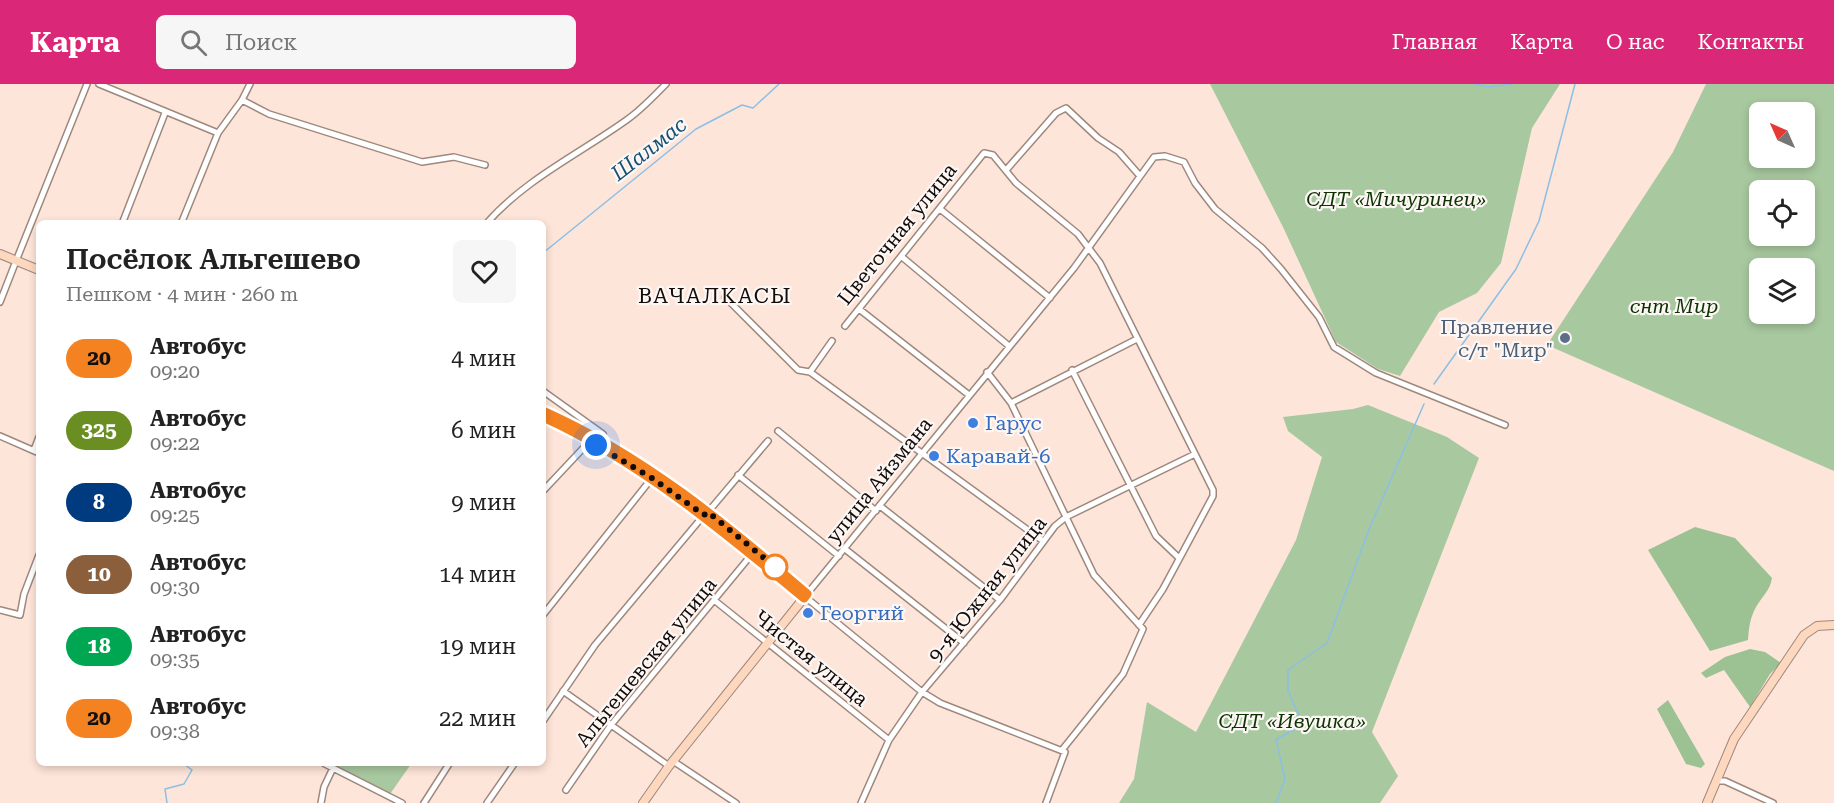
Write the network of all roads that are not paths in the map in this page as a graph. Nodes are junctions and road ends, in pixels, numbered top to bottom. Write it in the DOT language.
graph roads {
  1 [pos="87,84"];
  2 [pos="99,84"];
  3 [pos="250,84"];
  4 [pos="666,84"];
  5 [pos="242,100"];
  6 [pos="165,113"];
  7 [pos="218,133"];
  8 [pos="485,165"];
  9 [pos="1007,170"];
  10 [pos="1140,176"];
  11 [pos="940,209"];
  12 [pos="124,220"];
  13 [pos="183,220"];
  14 [pos="489,220"];
  15 [pos="0,249"];
  16 [pos="1088,250"];
  17 [pos="0,254"];
  18 [pos="902,257"];
  19 [pos="17,258"];
  20 [pos="36,263"];
  21 [pos="36,268"];
  22 [pos="725,297"];
  23 [pos="1050,298"];
  24 [pos="0,302"];
  25 [pos="859,309"];
  26 [pos="845,326"];
  27 [pos="1137,339"];
  28 [pos="832,341"];
  29 [pos="1009,346"];
  30 [pos="1072,370"];
  31 [pos="810,372"];
  32 [pos="987,372"];
  33 [pos="546,393"];
  34 [pos="969,394"];
  35 [pos="1011,403"];
  36 [pos="546,413"];
  37 [pos="546,418"];
  38 [pos="1505,425"];
  39 [pos="778,431"];
  40 [pos="0,436"];
  41 [pos="596,439"];
  42 [pos="768,441"];
  43 [pos="36,452"];
  44 [pos="923,454"];
  45 [pos="1193,455"];
  46 [pos="738,475"];
  47 [pos="652,478"];
  48 [pos="546,488"];
  49 [pos="1130,488"];
  50 [pos="878,508"];
  51 [pos="706,513"];
  52 [pos="1066,517"];
  53 [pos="1043,541"];
  54 [pos="845,549"];
  55 [pos="752,554"];
  56 [pos="839,556"];
  57 [pos="1179,558"];
  58 [pos="36,563"];
  59 [pos="807,598"];
  60 [pos="714,600"];
  61 [pos="1000,600"];
  62 [pos="0,610"];
  63 [pos="546,611"];
  64 [pos="1834,625"];
  65 [pos="1141,627"];
  66 [pos="964,642"];
  67 [pos="768,644"];
  68 [pos="563,691"];
  69 [pos="922,692"];
  70 [pos="546,716"];
  71 [pos="611,725"];
  72 [pos="889,740"];
  73 [pos="1063,751"];
  74 [pos="671,764"];
  75 [pos="329,766"];
  76 [pos="448,766"];
  77 [pos="513,766"];
  78 [pos="333,768"];
  79 [pos="1716,781"];
  80 [pos="566,790"];
  81 [pos="489,802"];
  82 [pos="321,803"];
  83 [pos="402,803"];
  84 [pos="424,803"];
  85 [pos="643,803"];
  86 [pos="736,803"];
  87 [pos="861,803"];
  88 [pos="1046,803"];
  89 [pos="1707,803"];
  90 [pos="1773,803"];
  1 -- 19 [label="street"];
  2 -- 6 [label="street"];
  3 -- 5 [label="street"];
  4 -- 14 [label="street"];
  5 -- 7 [label="street"];
  5 -- 8 [label="street"];
  6 -- 7 [label="street"];
  6 -- 12 [label="street"];
  7 -- 13 [label="street"];
  9 -- 10 [label="street"];
  9 -- 11 [label="street, Цветочная улица"];
  9 -- 16 [label="street"];
  10 -- 16 [label="street, улица Айзмана"];
  10 -- 38 [label="street, улица Айзмана"];
  11 -- 18 [label="street, Цветочная улица"];
  11 -- 23 [label="street"];
  15 -- 19 [label="street"];
  16 -- 23 [label="street, улица Айзмана"];
  16 -- 27 [label="street"];
  17 -- 19 [label="street"];
  18 -- 25 [label="street, Цветочная улица"];
  18 -- 29 [label="street"];
  19 -- 20 [label="street"];
  19 -- 21 [label="street"];
  19 -- 24 [label="street"];
  22 -- 31 [label="street"];
  23 -- 29 [label="street, улица Айзмана"];
  25 -- 26 [label="street, Цветочная улица"];
  25 -- 34 [label="street"];
  27 -- 30 [label="street"];
  27 -- 45 [label="street"];
  28 -- 31 [label="street"];
  29 -- 32 [label="street, улица Айзмана"];
  30 -- 35 [label="street"];
  30 -- 49 [label="street"];
  31 -- 44 [label="street"];
  32 -- 34 [label="street, улица Айзмана"];
  32 -- 35 [label="street"];
  33 -- 41 [label="street"];
  34 -- 44 [label="street, улица Айзмана"];
  35 -- 52 [label="street"];
  36 -- 41 [label="street"];
  37 -- 41 [label="street"];
  39 -- 50 [label="street"];
  40 -- 43 [label="street"];
  41 -- 47 [label="street"];
  41 -- 48 [label="street"];
  41 -- 51 [label="street"];
  42 -- 46 [label="street"];
  44 -- 50 [label="street, улица Айзмана"];
  44 -- 53 [label="street"];
  45 -- 49 [label="street, 9-я Южная улица"];
  45 -- 57 [label="street"];
  46 -- 51 [label="street"];
  46 -- 56 [label="street"];
  47 -- 51 [label="street"];
  47 -- 63 [label="street"];
  49 -- 52 [label="street, 9-я Южная улица"];
  49 -- 57 [label="street"];
  50 -- 54 [label="street, улица Айзмана"];
  50 -- 61 [label="street"];
  51 -- 55 [label="street"];
  51 -- 59 [label="street"];
  51 -- 68 [label="street"];
  52 -- 53 [label="street, 9-я Южная улица"];
  52 -- 65 [label="street"];
  53 -- 61 [label="street, 9-я Южная улица"];
  54 -- 56 [label="street, улица Айзмана"];
  54 -- 66 [label="street"];
  55 -- 59 [label="street"];
  55 -- 60 [label="street, Альгешевская улица"];
  56 -- 59 [label="street, улица Айзмана"];
  57 -- 65 [label="street"];
  58 -- 62 [label="street"];
  59 -- 67 [label="street, улица Айзмана"];
  59 -- 69 [label="street"];
  60 -- 67 [label="street, Чистая улица"];
  60 -- 71 [label="street, Альгешевская улица"];
  61 -- 66 [label="street, 9-я Южная улица"];
  64 -- 79 [label="street"];
  65 -- 73 [label="street"];
  66 -- 69 [label="street, 9-я Южная улица"];
  67 -- 72 [label="street, Чистая улица"];
  67 -- 74 [label="street, улица Айзмана"];
  68 -- 70 [label="street"];
  68 -- 71 [label="street"];
  69 -- 72 [label="street, 9-я Южная улица"];
  69 -- 73 [label="street"];
  71 -- 74 [label="street"];
  71 -- 80 [label="street, Альгешевская улица"];
  72 -- 87 [label="street, 9-я Южная улица"];
  73 -- 88 [label="street"];
  74 -- 85 [label="street, улица Айзмана"];
  74 -- 86 [label="street"];
  75 -- 78 [label="street"];
  76 -- 84 [label="street"];
  77 -- 81 [label="street"];
  78 -- 82 [label="street"];
  78 -- 83 [label="street"];
  79 -- 89 [label="street"];
  79 -- 90 [label="street"];
}
